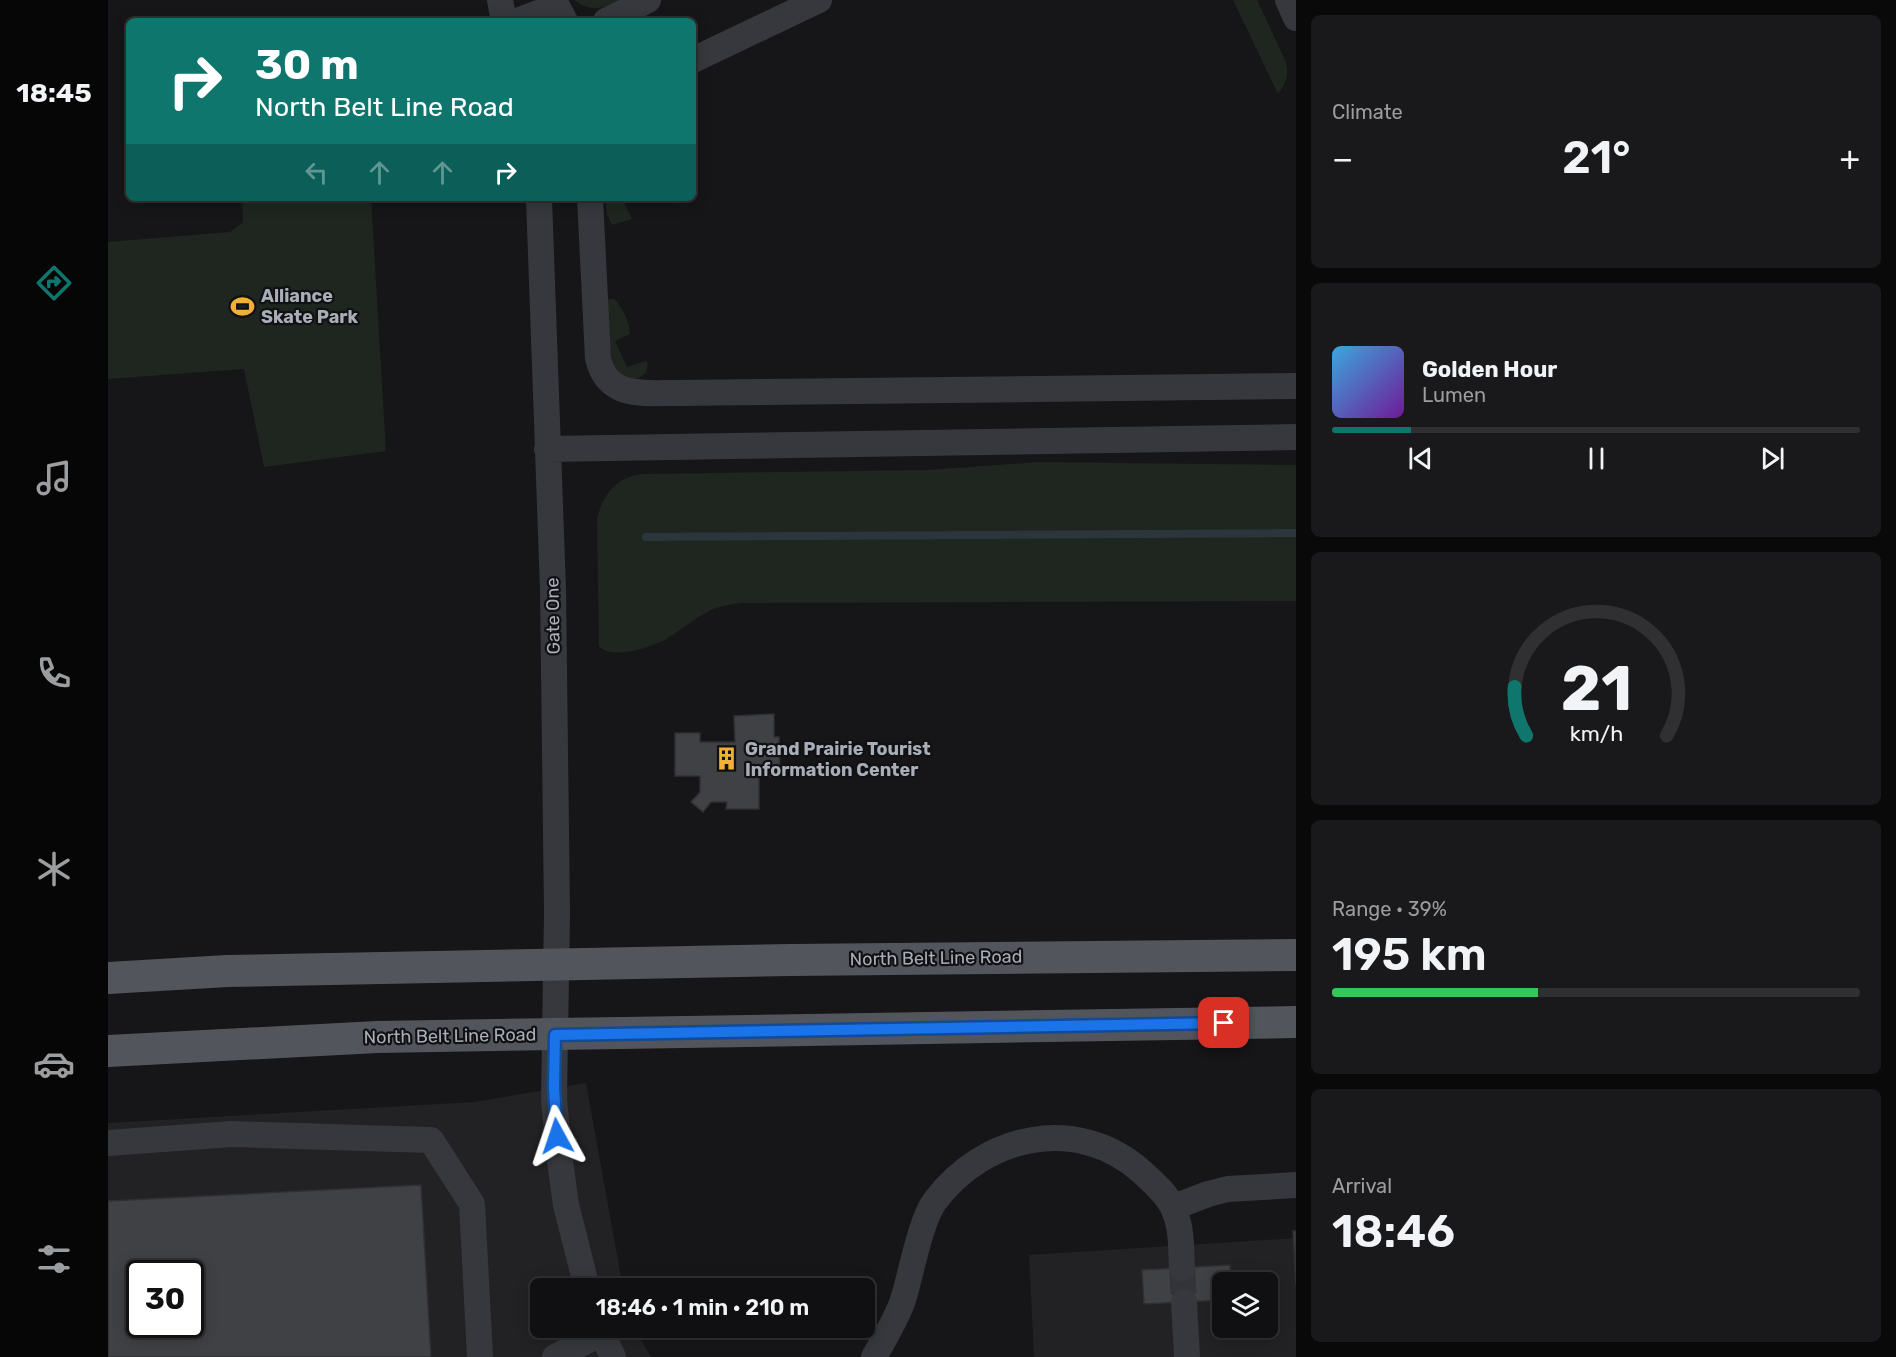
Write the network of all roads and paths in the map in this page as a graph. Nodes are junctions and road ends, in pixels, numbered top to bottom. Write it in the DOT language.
graph roads {
  1 [pos="500,0"];
  2 [pos="648,0"];
  3 [pos="819,0"];
  4 [pos="1288,0"];
  5 [pos="559,9"];
  6 [pos="503,18"];
  7 [pos="528,18"];
  8 [pos="612,18"];
  9 [pos="1296,18"];
  10 [pos="696,59"];
  11 [pos="539,201"];
  12 [pos="590,201"];
  13 [pos="1296,386"];
  14 [pos="1296,437"];
  15 [pos="547,449"];
  16 [pos="1296,955"];
  17 [pos="556,965"];
  18 [pos="108,978"];
  19 [pos="1296,1022"];
  20 [pos="555,1035"];
  21 [pos="108,1051"];
  22 [pos="108,1143"];
  23 [pos="1296,1185"];
  24 [pos="1173,1207"];
  25 [pos="1182,1268"];
  26 [pos="584,1278"];
  27 [pos="1184,1302"];
  28 [pos="587,1338"];
  29 [pos="605,1338"];
  30 [pos="480,1357"];
  31 [pos="555,1357"];
  32 [pos="613,1357"];
  33 [pos="874,1357"];
  34 [pos="1187,1357"];
  1 -- 6 [label="street"];
  2 -- 8 [label="street"];
  3 -- 10 [label="street"];
  4 -- 9 [label="street"];
  5 -- 7 [label="street"];
  11 -- 15 [label="street, Gate One"];
  12 -- 13 [label="street"];
  14 -- 15 [label="street"];
  15 -- 17 [label="street, Gate One"];
  16 -- 17 [label="main road, North Belt Line Road"];
  17 -- 18 [label="main road, North Belt Line Road"];
  17 -- 20 [label="street, Gate One"];
  19 -- 20 [label="main road, North Belt Line Road"];
  20 -- 21 [label="main road, North Belt Line Road"];
  20 -- 26 [label="street, Gate One"];
  22 -- 30 [label="street"];
  23 -- 24 [label="street"];
  24 -- 25 [label="street"];
  24 -- 33 [label="street"];
  27 -- 34 [label="street"];
  28 -- 31 [label="street"];
  29 -- 32 [label="street"];
}
